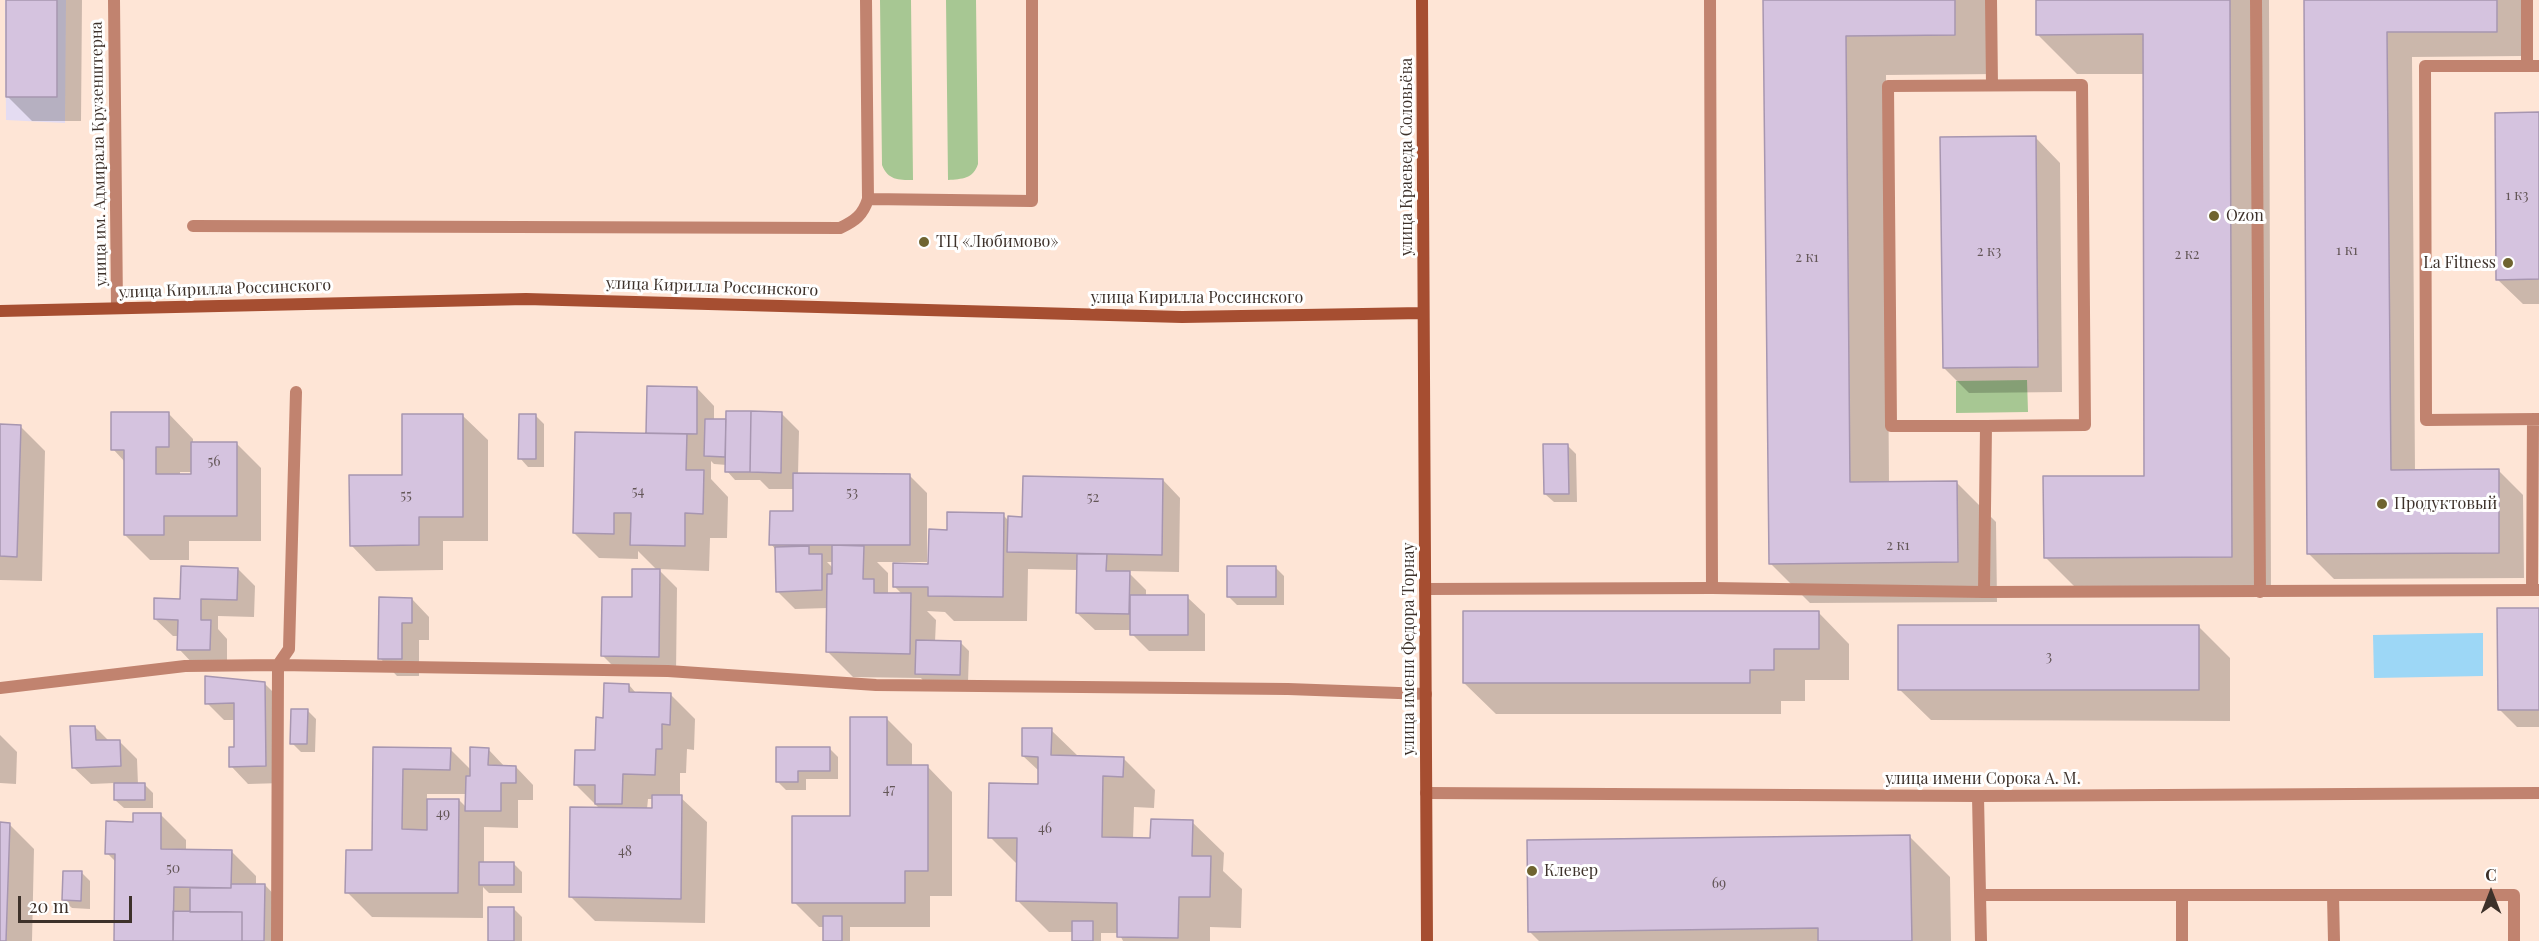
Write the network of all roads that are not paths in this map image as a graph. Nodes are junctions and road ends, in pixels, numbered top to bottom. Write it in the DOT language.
graph roads {
  1 [pos="114,0"];
  2 [pos="866,0"];
  3 [pos="1032,0"];
  4 [pos="1422,0"];
  5 [pos="1710,0"];
  6 [pos="1991,0"];
  7 [pos="2256,0"];
  8 [pos="2527,0"];
  9 [pos="2533,66"];
  10 [pos="1992,85"];
  11 [pos="868,199"];
  12 [pos="193,226"];
  13 [pos="117,308"];
  14 [pos="0,311"];
  15 [pos="1423,313"];
  16 [pos="1424,357"];
  17 [pos="296,392"];
  18 [pos="2536,420"];
  19 [pos="1986,426"];
  20 [pos="1712,588"];
  21 [pos="1425,589"];
  22 [pos="2535,590"];
  23 [pos="1983,592"];
  24 [pos="2260,592"];
  25 [pos="278,665"];
  26 [pos="0,688"];
  27 [pos="1426,694"];
  28 [pos="1426,793"];
  29 [pos="2539,793"];
  30 [pos="1978,796"];
  31 [pos="1980,895"];
  32 [pos="2182,895"];
  33 [pos="2333,895"];
  34 [pos="277,941"];
  35 [pos="1427,941"];
  36 [pos="1981,941"];
  37 [pos="2182,941"];
  38 [pos="2334,941"];
  39 [pos="2514,941"];
  1 -- 13 [label="street, улица им. Адмирала Крузенштерна"];
  2 -- 11 [label="street"];
  3 -- 11 [label="street"];
  4 -- 15 [label="main road, улица Краеведа Соловьёва"];
  5 -- 20 [label="street"];
  6 -- 10 [label="street"];
  7 -- 24 [label="street"];
  8 -- 9 [label="street"];
  9 -- 18 [label="street"];
  10 -- 19 [label="street"];
  10 -- 19 [label="street"];
  11 -- 12 [label="street"];
  13 -- 14 [label="main road, улица Кирилла Россинского"];
  13 -- 15 [label="main road, улица Кирилла Россинского"];
  15 -- 16 [label="main road, улица Краеведа Соловьёва"];
  16 -- 21 [label="main road, улица имени Федора Торнау"];
  17 -- 25 [label="street"];
  18 -- 22 [label="street"];
  19 -- 23 [label="street"];
  20 -- 21 [label="street"];
  20 -- 23 [label="street"];
  21 -- 27 [label="main road, улица имени Федора Торнау"];
  22 -- 24 [label="street"];
  23 -- 24 [label="street"];
  25 -- 26 [label="street"];
  25 -- 27 [label="street"];
  25 -- 34 [label="street"];
  27 -- 28 [label="main road, улица имени Федора Торнау"];
  28 -- 30 [label="street, улица имени Сорока А. М."];
  28 -- 35 [label="main road, улица имени Федора Торнау"];
  29 -- 30 [label="street, улица имени Сорока А. М."];
  30 -- 31 [label="street"];
  31 -- 32 [label="street"];
  31 -- 36 [label="street"];
  32 -- 33 [label="street"];
  32 -- 37 [label="street"];
  33 -- 38 [label="street"];
  33 -- 39 [label="street"];
}
